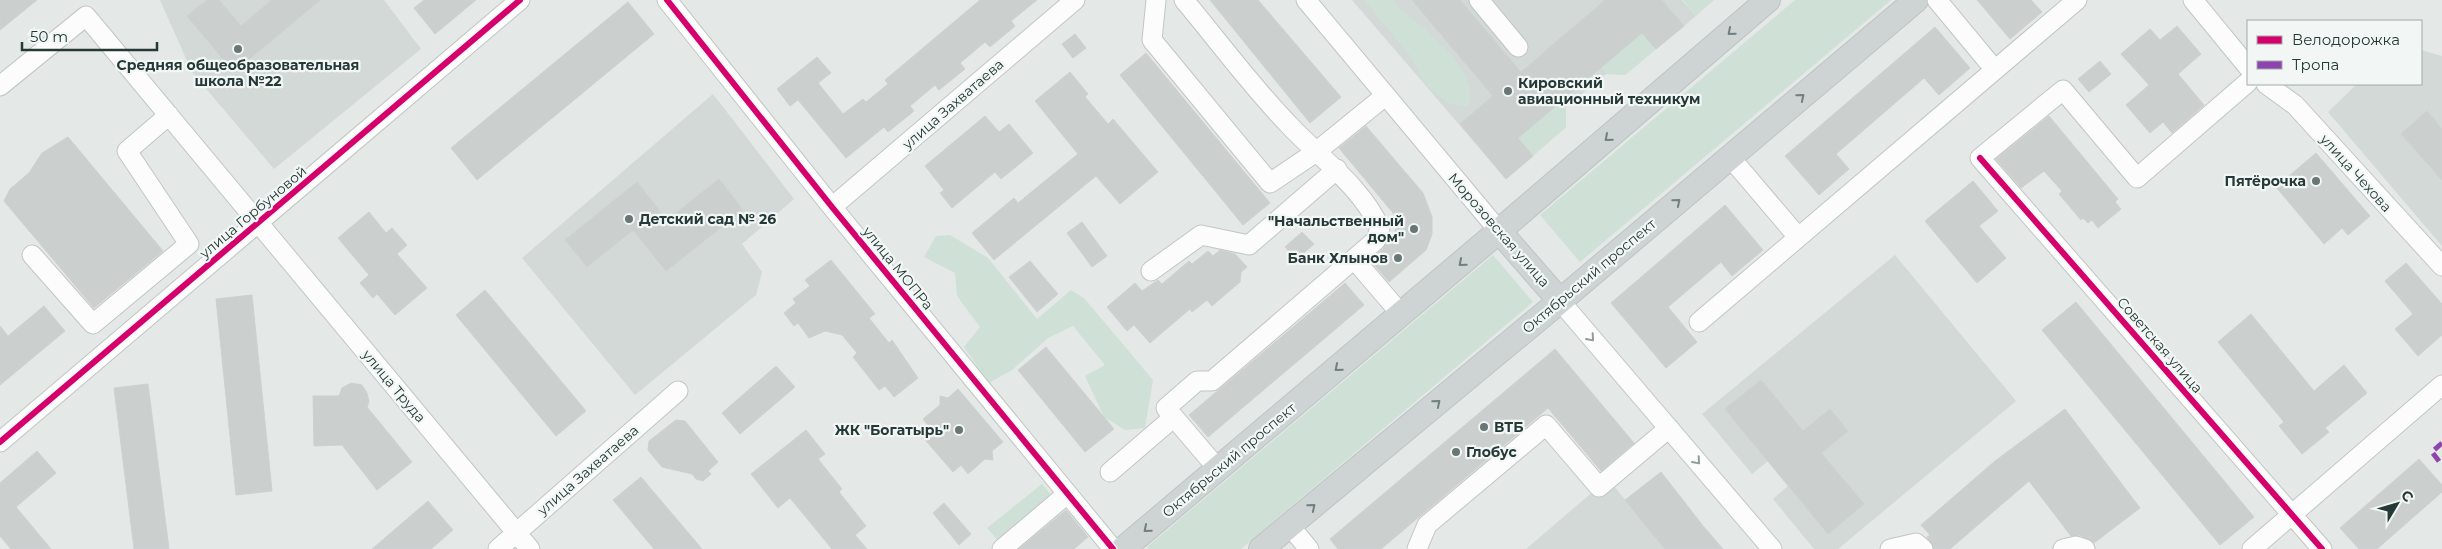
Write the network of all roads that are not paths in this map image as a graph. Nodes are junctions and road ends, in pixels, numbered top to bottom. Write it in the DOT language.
graph roads {
  1 [pos="520,0"];
  2 [pos="668,0"];
  3 [pos="1074,0"];
  4 [pos="1156,0"];
  5 [pos="1184,0"];
  6 [pos="1306,0"];
  7 [pos="1479,0"];
  8 [pos="1768,0"];
  9 [pos="1916,0"];
  10 [pos="1936,0"];
  11 [pos="2077,0"];
  12 [pos="2193,0"];
  13 [pos="1518,47"];
  14 [pos="2247,66"];
  15 [pos="1996,70"];
  16 [pos="2247,83"];
  17 [pos="2267,85"];
  18 [pos="0,86"];
  19 [pos="1385,96"];
  20 [pos="169,115"];
  21 [pos="1316,152"];
  22 [pos="1730,157"];
  23 [pos="1337,169"];
  24 [pos="832,207"];
  25 [pos="259,224"];
  26 [pos="1499,231"];
  27 [pos="1798,238"];
  28 [pos="32,255"];
  29 [pos="1354,259"];
  30 [pos="2442,266"];
  31 [pos="1151,271"];
  32 [pos="1560,301"];
  33 [pos="1401,314"];
  34 [pos="1699,322"];
  35 [pos="2442,385"];
  36 [pos="678,391"];
  37 [pos="1174,417"];
  38 [pos="1669,428"];
  39 [pos="0,442"];
  40 [pos="1218,469"];
  41 [pos="1110,472"];
  42 [pos="1067,494"];
  43 [pos="2293,515"];
  44 [pos="1289,525"];
  45 [pos="516,533"];
  46 [pos="498,549"];
  47 [pos="530,549"];
  48 [pos="1002,549"];
  49 [pos="1113,549"];
  50 [pos="1123,549"];
  51 [pos="1261,549"];
  52 [pos="1309,549"];
  53 [pos="1417,549"];
  54 [pos="1772,549"];
  55 [pos="1890,549"];
  56 [pos="1923,549"];
  57 [pos="2064,549"];
  58 [pos="2085,549"];
  59 [pos="2252,549"];
  60 [pos="2322,549"];
  1 -- 25 [label="street, улица Горбуновой"];
  2 -- 24 [label="street, улица МОПРа"];
  3 -- 24 [label="street, улица Захватаева"];
  4 -- 21 [label="street"];
  5 -- 21 [label="street"];
  6 -- 19 [label="street, Морозовская улица"];
  7 -- 13 [label="street"];
  8 -- 26 [label="main road, Октябрьский проспект, one-way"];
  22 -- 9 [label="main road, Октябрьский проспект, one-way"];
  10 -- 15 [label="street"];
  11 -- 15 [label="street"];
  12 -- 14 [label="street"];
  15 -- 27 [label="street"];
  16 -- 43 [label="street, Советская улица"];
  17 -- 30 [label="street, улица Чехова"];
  18 -- 20 [label="street, улица Труда"];
  19 -- 21 [label="street"];
  19 -- 26 [label="street, Морозовская улица"];
  20 -- 25 [label="street, улица Труда"];
  20 -- 28 [label="street"];
  21 -- 23 [label="street"];
  22 -- 27 [label="street"];
  32 -- 22 [label="main road, Октябрьский проспект, one-way"];
  23 -- 29 [label="street"];
  23 -- 31 [label="street"];
  24 -- 42 [label="street, улица МОПРа"];
  25 -- 39 [label="street, улица Горбуновой"];
  25 -- 45 [label="street, улица Труда"];
  26 -- 32 [label="main road, Морозовская улица"];
  26 -- 33 [label="main road, Октябрьский проспект, one-way"];
  27 -- 34 [label="street"];
  29 -- 33 [label="street"];
  29 -- 37 [label="street"];
  32 -- 38 [label="street, Морозовская улица, one-way"];
  44 -- 32 [label="main road, Октябрьский проспект, one-way"];
  33 -- 40 [label="main road, Октябрьский проспект, one-way"];
  35 -- 43 [label="street"];
  36 -- 45 [label="street, улица Захватаева"];
  37 -- 40 [label="street"];
  37 -- 41 [label="street"];
  38 -- 53 [label="street"];
  38 -- 54 [label="street, Морозовская улица, one-way"];
  40 -- 50 [label="main road, Октябрьский проспект, one-way"];
  42 -- 48 [label="street"];
  42 -- 49 [label="street, улица МОПРа"];
  43 -- 59 [label="street"];
  43 -- 60 [label="street, Советская улица"];
  44 -- 51 [label="main road, Октябрьский проспект"];
  44 -- 52 [label="street"];
  45 -- 46 [label="street, улица Захватаева"];
  45 -- 47 [label="street, улица Труда"];
  55 -- 56 [label="street"];
  57 -- 58 [label="street"];
}
